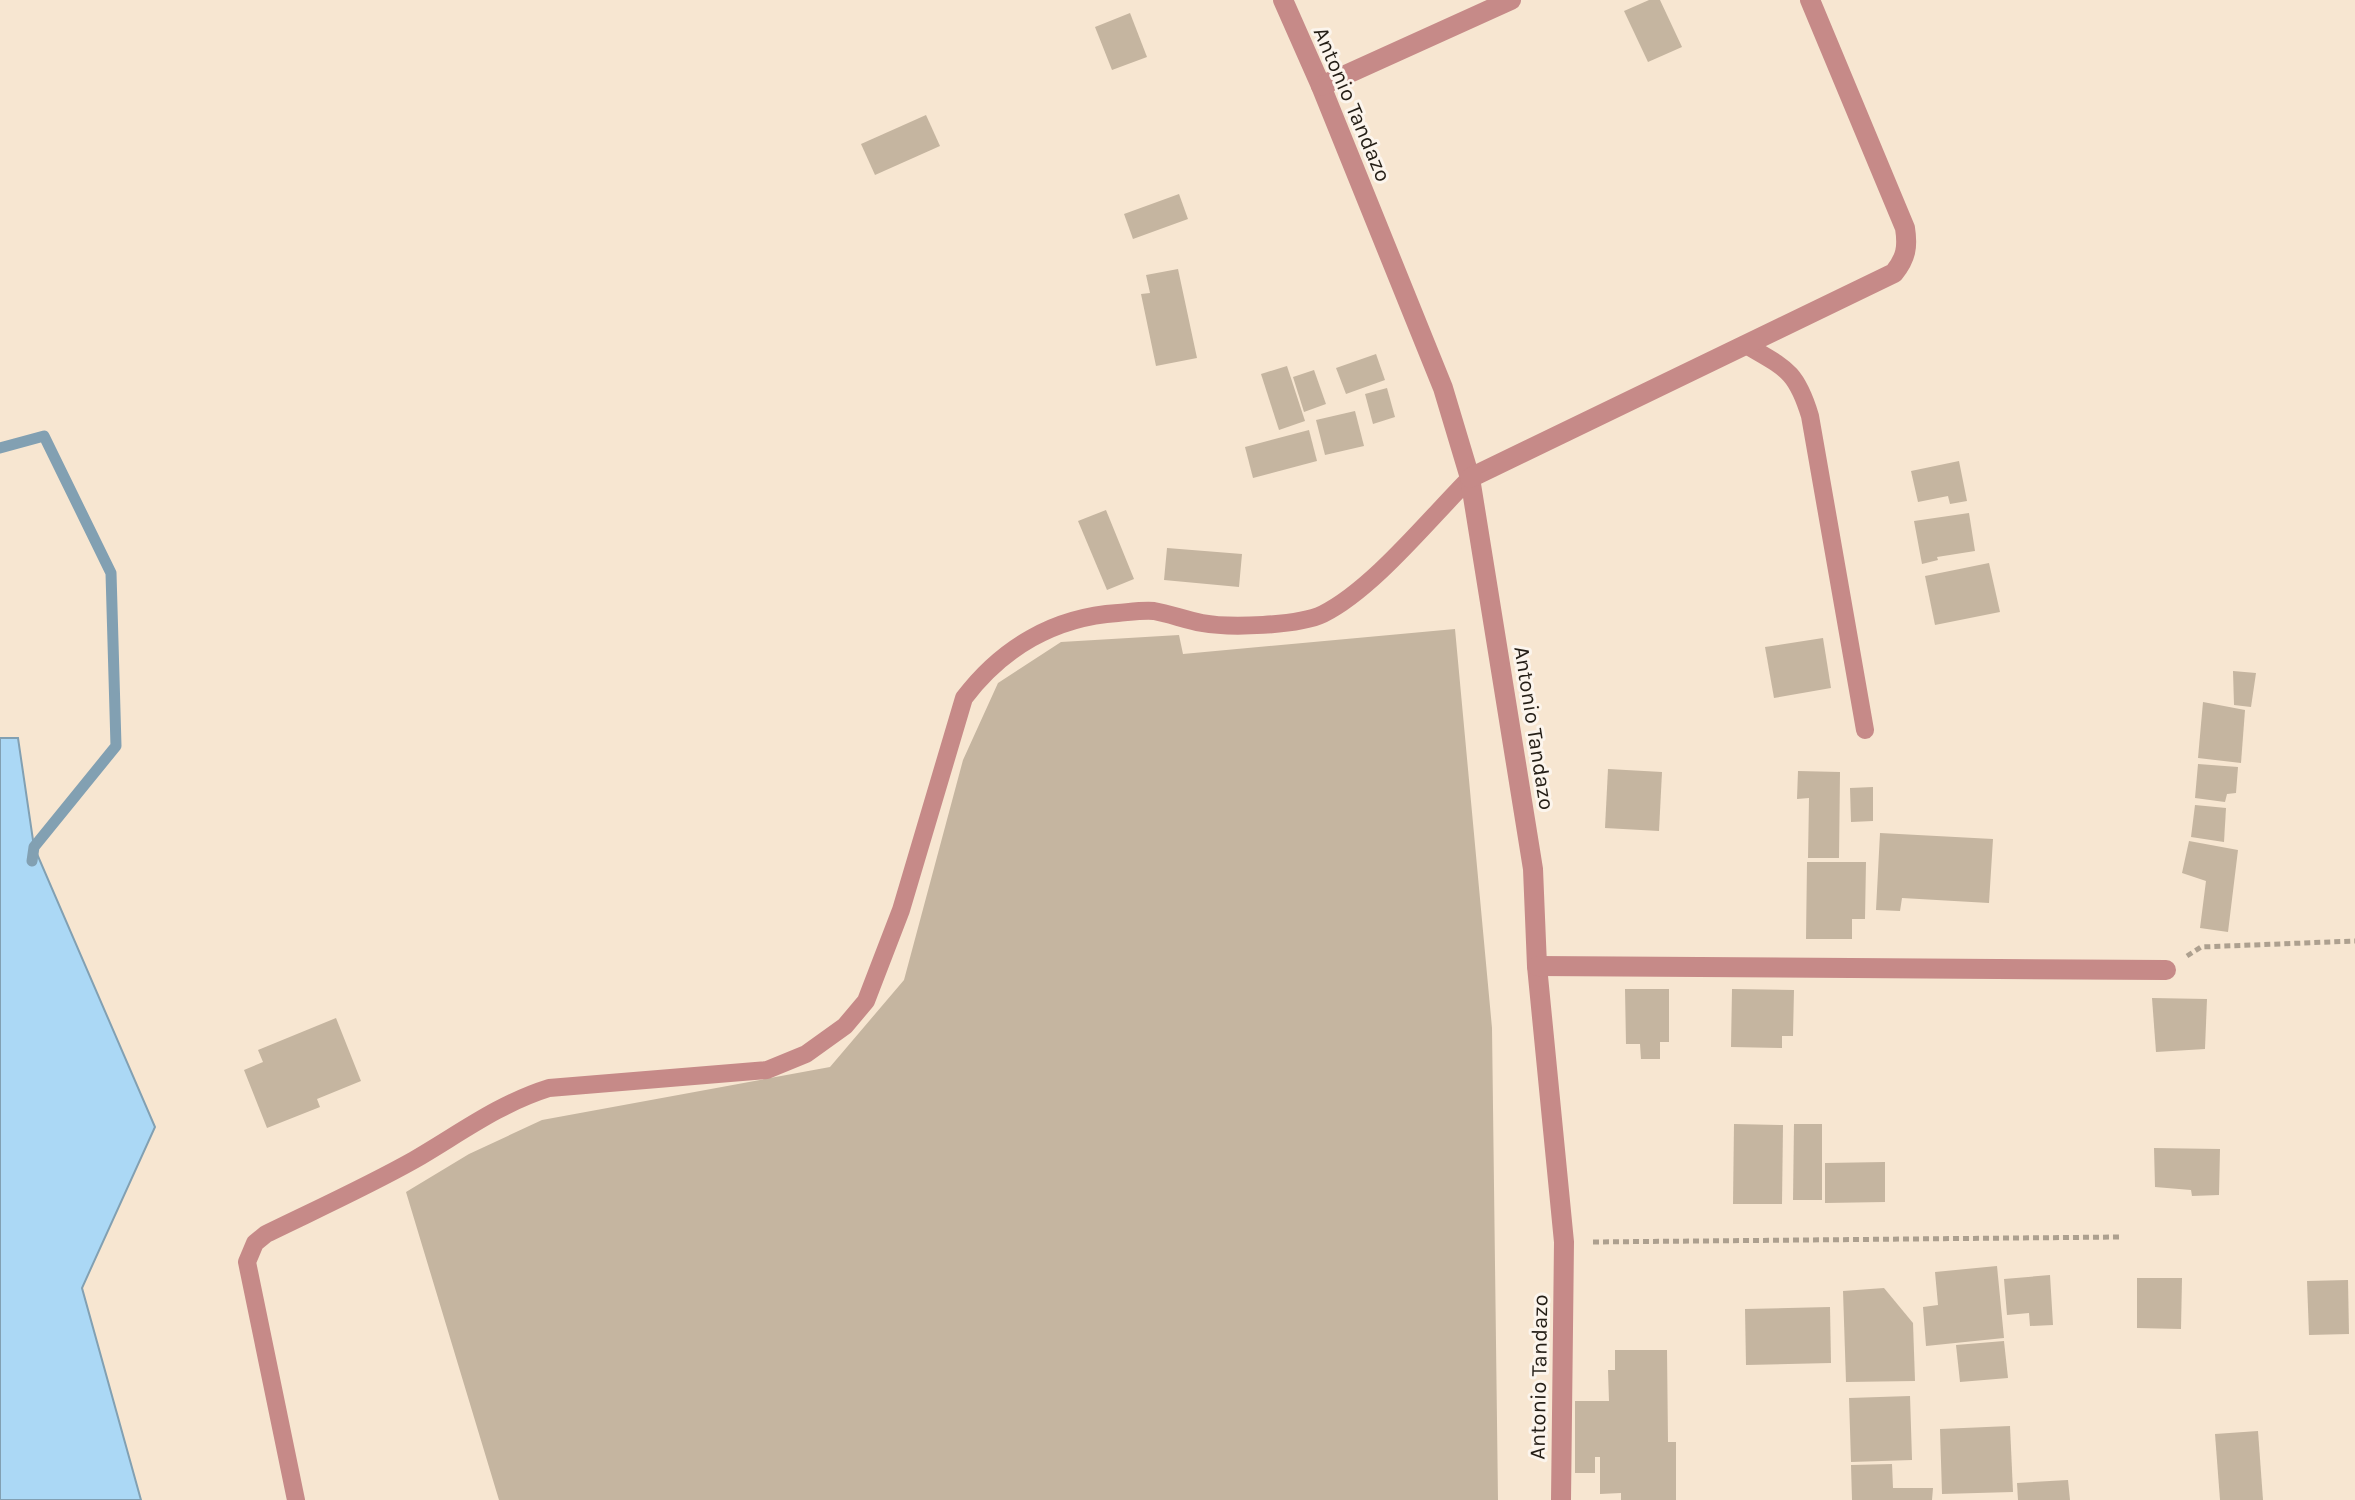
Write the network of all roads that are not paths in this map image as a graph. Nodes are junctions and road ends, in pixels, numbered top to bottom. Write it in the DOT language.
graph roads {
  1 [pos="1283,0"];
  2 [pos="1511,0"];
  3 [pos="1810,0"];
  4 [pos="1321,86"];
  5 [pos="1746,345"];
  6 [pos="1470,478"];
  7 [pos="1865,730"];
  8 [pos="1537,966"];
  9 [pos="2166,970"];
  10 [pos="296,1500"];
  11 [pos="1561,1500"];
  1 -- 4 [label="street, Antonio Tandazo"];
  2 -- 4 [label="street"];
  3 -- 5 [label="street"];
  4 -- 6 [label="street, Antonio Tandazo"];
  5 -- 6 [label="street"];
  5 -- 7 [label="lane"];
  6 -- 8 [label="street, Antonio Tandazo"];
  6 -- 10 [label="lane"];
  8 -- 9 [label="street"];
  8 -- 11 [label="street, Antonio Tandazo"];
}
